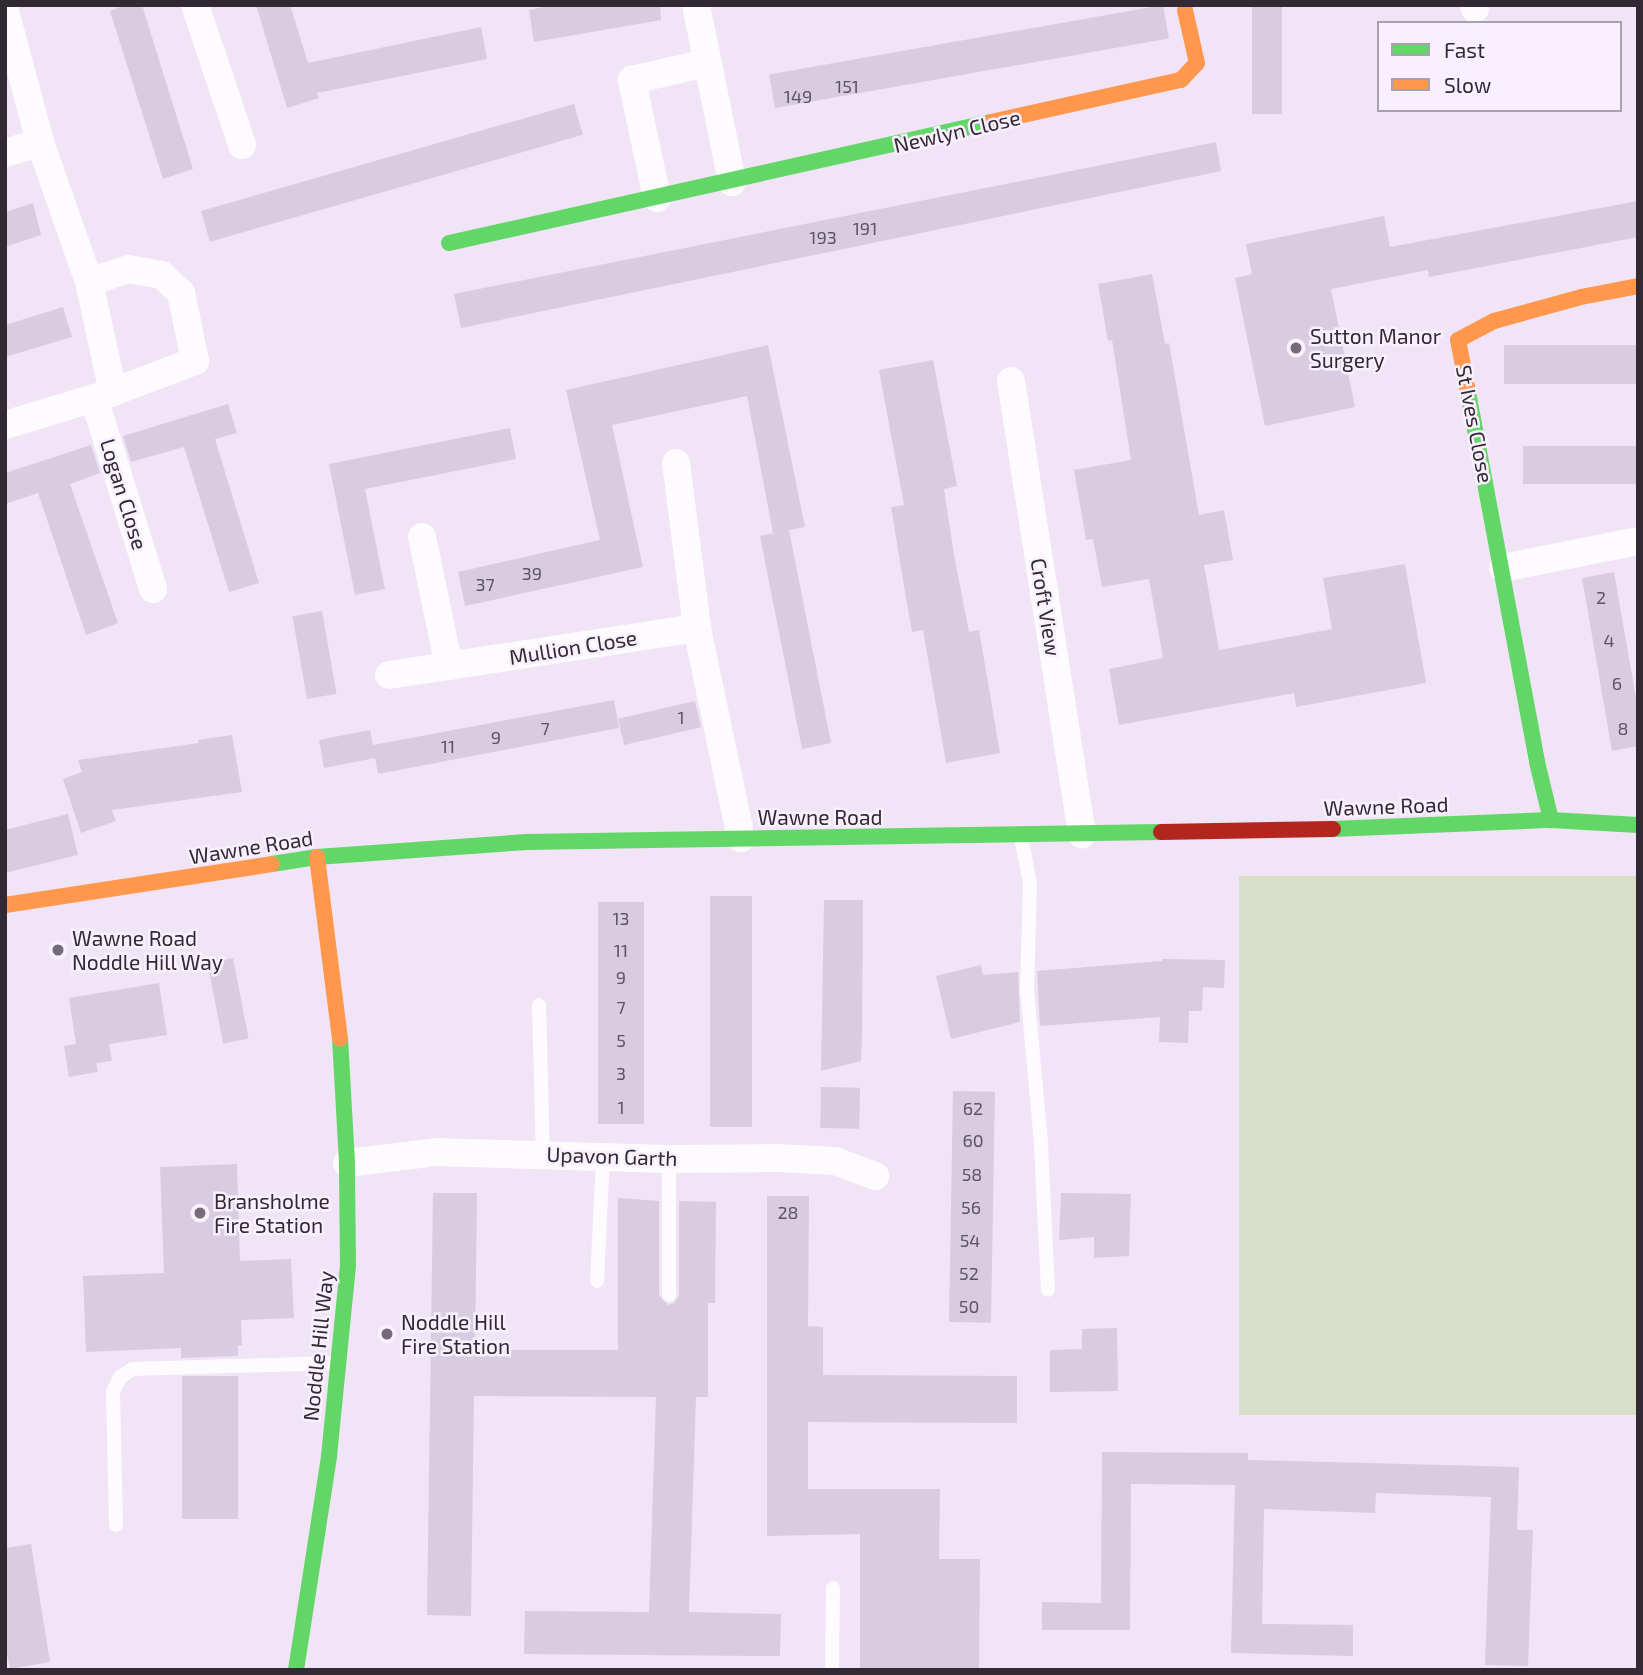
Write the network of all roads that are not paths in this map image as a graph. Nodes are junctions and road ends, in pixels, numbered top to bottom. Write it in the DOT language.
graph roads {
  1 [pos="195,5"];
  2 [pos="696,5"];
  3 [pos="5,10"];
  4 [pos="1185,10"];
  5 [pos="708,63"];
  6 [pos="40,142"];
  7 [pos="242,145"];
  8 [pos="5,153"];
  9 [pos="732,182"];
  10 [pos="657,198"];
  11 [pos="449,243"];
  12 [pos="89,282"];
  13 [pos="1638,286"];
  14 [pos="1011,380"];
  15 [pos="104,395"];
  16 [pos="5,425"];
  17 [pos="676,463"];
  18 [pos="422,537"];
  19 [pos="1638,541"];
  20 [pos="1503,569"];
  21 [pos="153,589"];
  22 [pos="697,628"];
  23 [pos="449,666"];
  24 [pos="389,675"];
  25 [pos="1551,820"];
  26 [pos="1638,825"];
  27 [pos="1082,834"];
  28 [pos="1020,836"];
  29 [pos="741,838"];
  30 [pos="317,857"];
  31 [pos="5,905"];
  32 [pos="539,1006"];
  33 [pos="543,1154"];
  34 [pos="603,1157"];
  35 [pos="669,1159"];
  36 [pos="347,1163"];
  37 [pos="875,1176"];
  38 [pos="597,1281"];
  39 [pos="1048,1290"];
  40 [pos="669,1295"];
  41 [pos="336,1363"];
  42 [pos="116,1525"];
  43 [pos="833,1588"];
  44 [pos="296,1670"];
  45 [pos="832,1670"];
  1 -- 7 [label="street"];
  2 -- 5 [label="street"];
  3 -- 6 [label="street, Logan Close"];
  4 -- 9 [label="street, Newlyn Close"];
  5 -- 9 [label="street"];
  5 -- 10 [label="street"];
  6 -- 8 [label="street"];
  6 -- 12 [label="street, Logan Close"];
  9 -- 10 [label="street, Newlyn Close"];
  10 -- 11 [label="street, Newlyn Close"];
  12 -- 15 [label="street, Logan Close"];
  12 -- 15 [label="street"];
  13 -- 20 [label="street, St Ives Close"];
  14 -- 27 [label="street, Croft View"];
  15 -- 16 [label="street"];
  15 -- 21 [label="street, Logan Close"];
  17 -- 22 [label="street"];
  18 -- 23 [label="street"];
  19 -- 20 [label="street"];
  20 -- 25 [label="street, St Ives Close"];
  22 -- 23 [label="street, Mullion Close"];
  22 -- 29 [label="street"];
  23 -- 24 [label="street, Mullion Close"];
  25 -- 26 [label="street, Wawne Road"];
  25 -- 27 [label="street, Wawne Road"];
  27 -- 28 [label="street, Wawne Road"];
  28 -- 29 [label="street, Wawne Road"];
  28 -- 39 [label="lane"];
  29 -- 30 [label="street, Wawne Road"];
  30 -- 31 [label="street, Wawne Road"];
  30 -- 36 [label="street, Noddle Hill Way"];
  32 -- 33 [label="lane"];
  33 -- 34 [label="street, Upavon Garth"];
  33 -- 36 [label="street, Upavon Garth"];
  34 -- 35 [label="street, Upavon Garth"];
  34 -- 38 [label="lane"];
  35 -- 37 [label="street, Upavon Garth"];
  35 -- 40 [label="lane"];
  36 -- 41 [label="street, Noddle Hill Way"];
  41 -- 42 [label="lane"];
  41 -- 44 [label="street, Noddle Hill Way"];
  43 -- 45 [label="lane"];
}
